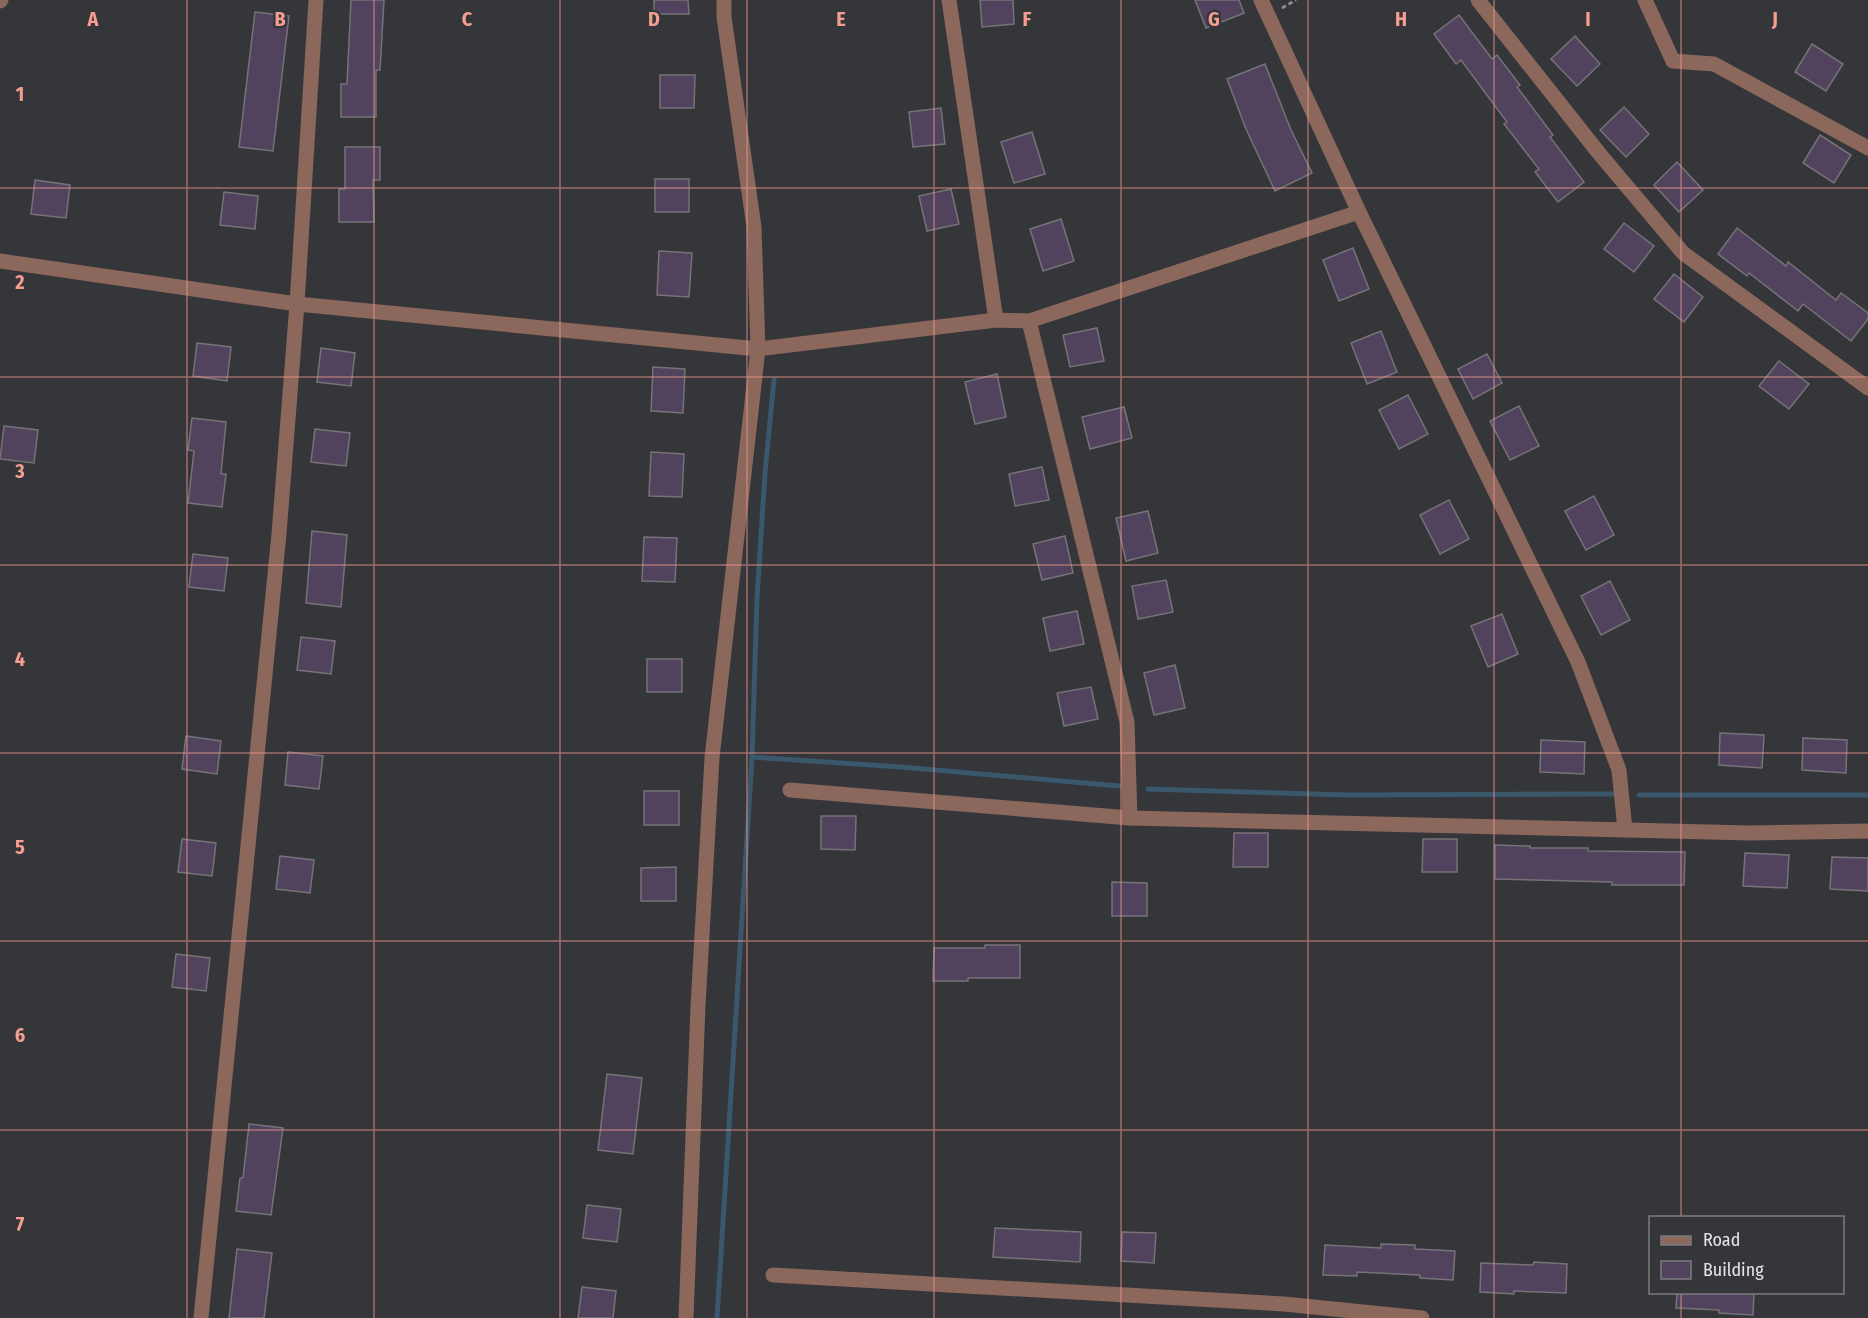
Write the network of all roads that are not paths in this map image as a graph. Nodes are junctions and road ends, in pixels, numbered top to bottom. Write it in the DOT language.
graph roads {
  1 [pos="316,0"];
  2 [pos="724,0"];
  3 [pos="949,0"];
  4 [pos="1261,0"];
  5 [pos="1478,0"];
  6 [pos="1645,0"];
  7 [pos="1868,148"];
  8 [pos="1359,212"];
  9 [pos="0,261"];
  10 [pos="297,303"];
  11 [pos="996,320"];
  12 [pos="1029,321"];
  13 [pos="758,349"];
  14 [pos="1868,388"];
  15 [pos="790,790"];
  16 [pos="1130,818"];
  17 [pos="1625,830"];
  18 [pos="1868,831"];
  19 [pos="773,1275"];
  20 [pos="201,1318"];
  21 [pos="686,1318"];
  22 [pos="1422,1318"];
  1 -- 10 [label="street"];
  2 -- 13 [label="street"];
  3 -- 11 [label="street"];
  4 -- 8 [label="street"];
  5 -- 14 [label="street"];
  6 -- 7 [label="street"];
  8 -- 12 [label="street"];
  8 -- 17 [label="street"];
  9 -- 10 [label="street"];
  10 -- 13 [label="street"];
  10 -- 20 [label="street"];
  11 -- 12 [label="street"];
  11 -- 13 [label="street"];
  12 -- 16 [label="street"];
  13 -- 21 [label="street"];
  15 -- 16 [label="street"];
  16 -- 17 [label="street"];
  17 -- 18 [label="street"];
  19 -- 22 [label="street"];
}
